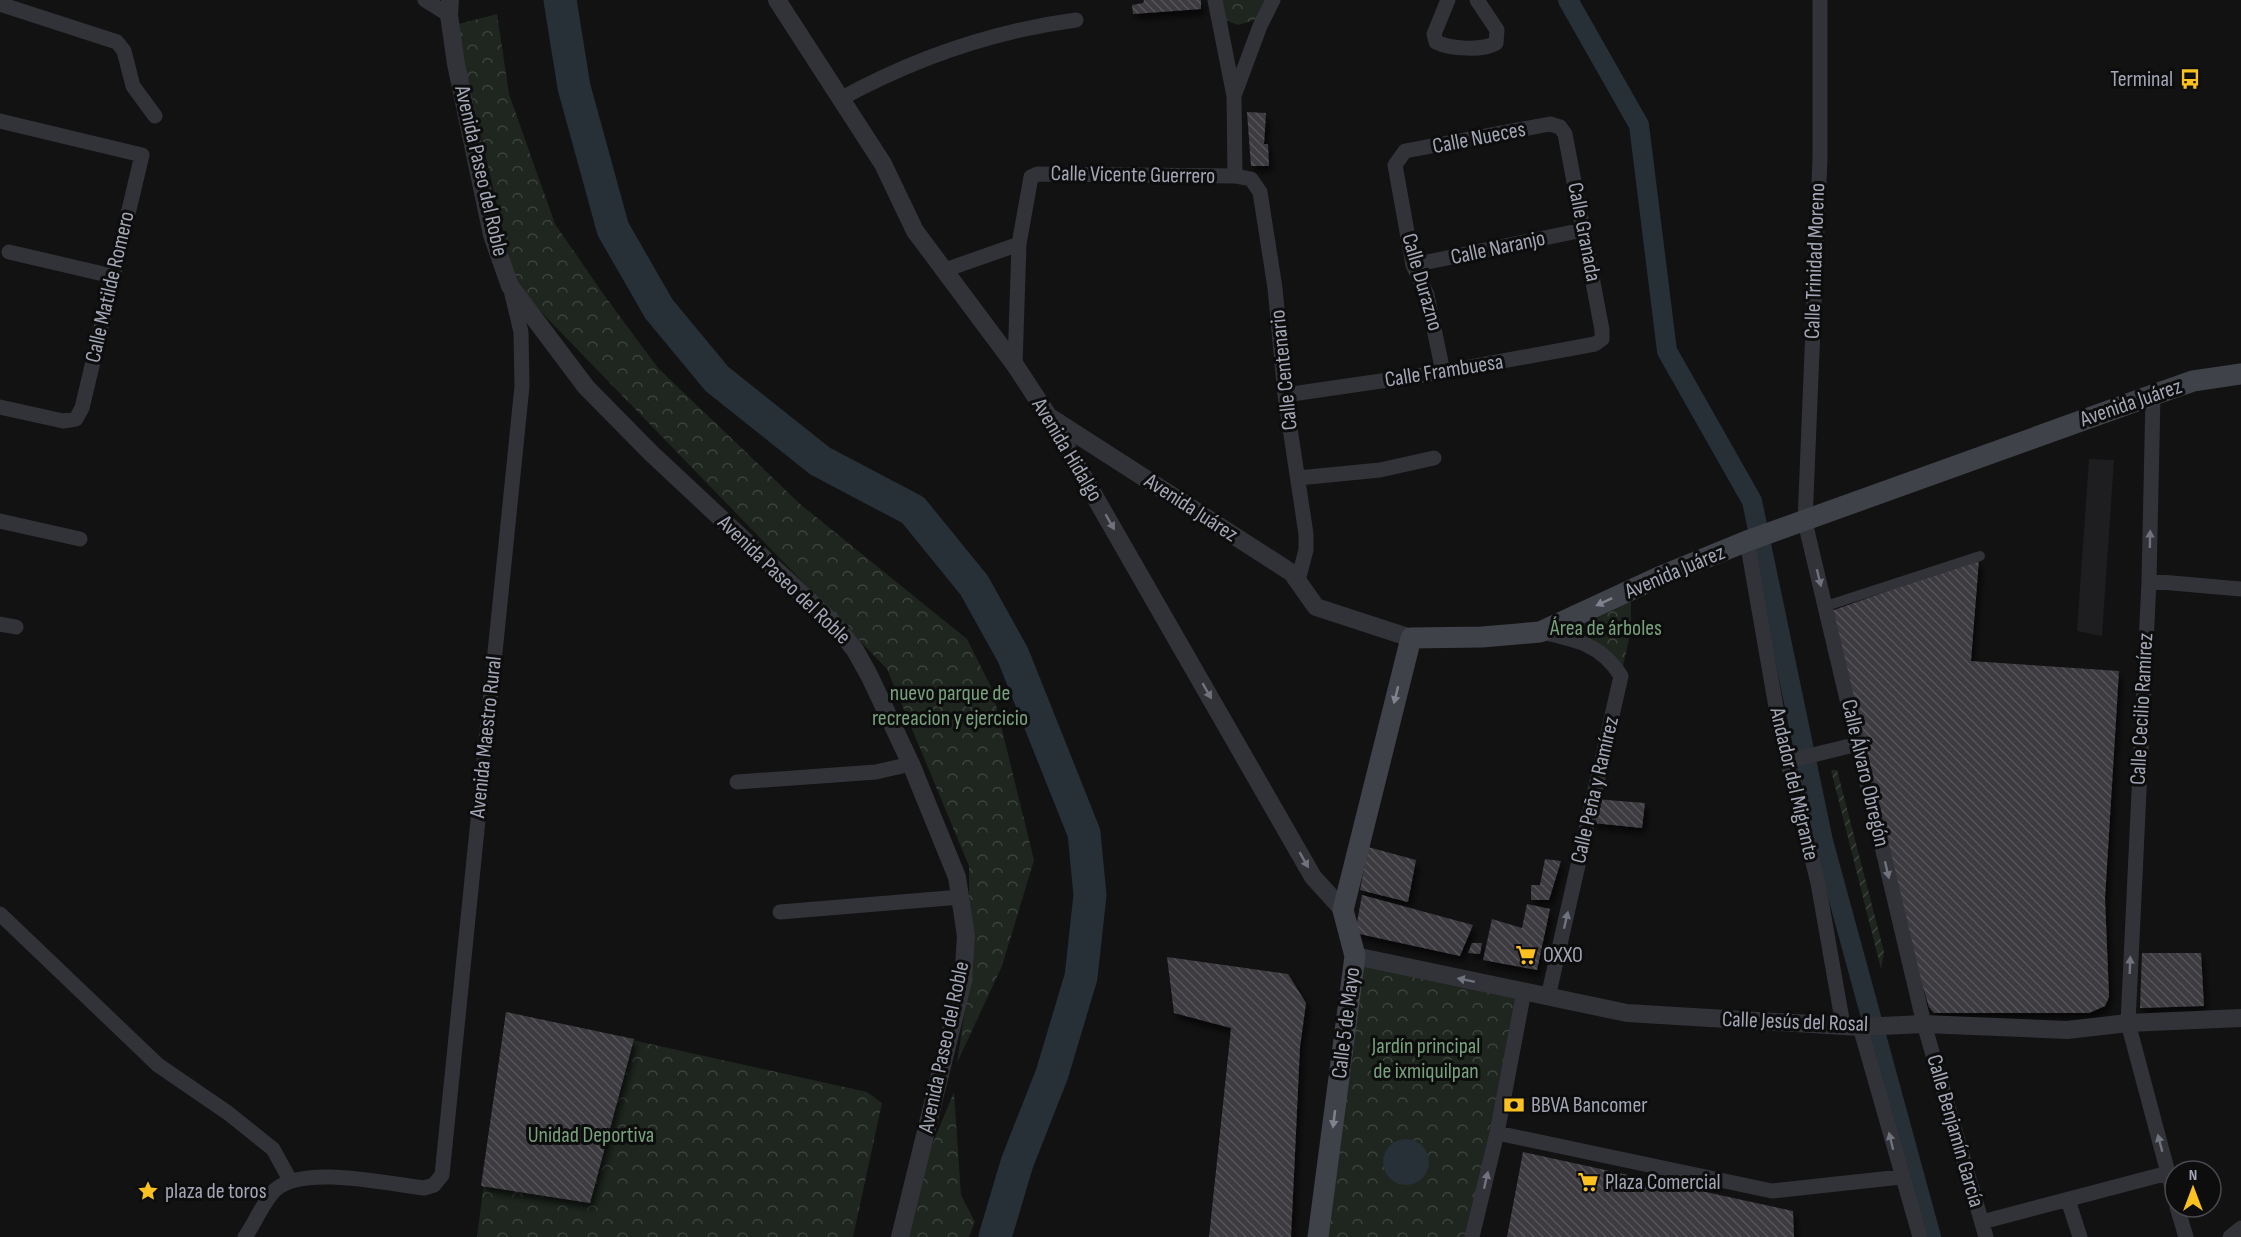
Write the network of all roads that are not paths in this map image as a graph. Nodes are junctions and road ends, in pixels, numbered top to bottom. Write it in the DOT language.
graph roads {
  1 [pos="425,0"];
  2 [pos="777,0"];
  3 [pos="1215,0"];
  4 [pos="1274,0"];
  5 [pos="1448,0"];
  6 [pos="1477,0"];
  7 [pos="1820,0"];
  8 [pos="0,4"];
  9 [pos="449,7"];
  10 [pos="1076,20"];
  11 [pos="1234,96"];
  12 [pos="840,99"];
  13 [pos="155,116"];
  14 [pos="0,121"];
  15 [pos="1560,127"];
  16 [pos="1399,156"];
  17 [pos="1235,176"];
  18 [pos="1583,230"];
  19 [pos="1019,244"];
  20 [pos="9,252"];
  21 [pos="1413,265"];
  22 [pos="945,270"];
  23 [pos="112,276"];
  24 [pos="510,286"];
  25 [pos="1602,339"];
  26 [pos="1015,365"];
  27 [pos="1443,372"];
  28 [pos="2241,374"];
  29 [pos="1285,395"];
  30 [pos="2152,395"];
  31 [pos="0,407"];
  32 [pos="1049,417"];
  33 [pos="1434,458"];
  34 [pos="1298,478"];
  35 [pos="0,521"];
  36 [pos="1800,523"];
  37 [pos="80,539"];
  38 [pos="1751,540"];
  39 [pos="1980,556"];
  40 [pos="1298,580"];
  41 [pos="2149,581"];
  42 [pos="2241,589"];
  43 [pos="1826,606"];
  44 [pos="0,624"];
  45 [pos="16,627"];
  46 [pos="1540,632"];
  47 [pos="1411,638"];
  48 [pos="1850,745"];
  49 [pos="1794,759"];
  50 [pos="911,764"];
  51 [pos="737,782"];
  52 [pos="961,897"];
  53 [pos="1343,910"];
  54 [pos="780,912"];
  55 [pos="0,914"];
  56 [pos="1355,957"];
  57 [pos="1524,992"];
  58 [pos="1548,998"];
  59 [pos="2241,1018"];
  60 [pos="2128,1023"];
  61 [pos="1918,1024"];
  62 [pos="1857,1026"];
  63 [pos="1497,1133"];
  64 [pos="2164,1159"];
  65 [pos="2163,1174"];
  66 [pos="1901,1177"];
  67 [pos="290,1180"];
  68 [pos="2068,1200"];
  69 [pos="2181,1219"];
  70 [pos="2241,1228"];
  71 [pos="1984,1229"];
  72 [pos="245,1237"];
  73 [pos="900,1237"];
  74 [pos="1318,1237"];
  75 [pos="1472,1237"];
  76 [pos="1920,1237"];
  77 [pos="2080,1237"];
  78 [pos="2186,1237"];
  79 [pos="2230,1237"];
  1 -- 9 [label="street"];
  2 -- 12 [label="street, Avenida Hidalgo"];
  3 -- 11 [label="street"];
  4 -- 11 [label="street"];
  5 -- 6 [label="street"];
  7 -- 36 [label="street, Calle Trinidad Moreno"];
  8 -- 13 [label="street"];
  9 -- 24 [label="street, Avenida Paseo del Roble"];
  10 -- 12 [label="street"];
  11 -- 17 [label="street"];
  12 -- 22 [label="street, Avenida Hidalgo"];
  14 -- 23 [label="street, Calle Matilde Romero"];
  15 -- 16 [label="street, Calle Nueces"];
  15 -- 18 [label="street, Calle Granada"];
  16 -- 21 [label="street, Calle Durazno"];
  17 -- 19 [label="street, Calle Vicente Guerrero"];
  17 -- 29 [label="street, Calle Centenario"];
  18 -- 21 [label="street, Calle Naranjo"];
  18 -- 25 [label="street, Calle Granada"];
  19 -- 22 [label="street"];
  19 -- 26 [label="street"];
  20 -- 23 [label="street"];
  21 -- 27 [label="street, Calle Durazno"];
  22 -- 26 [label="street, Avenida Hidalgo"];
  23 -- 31 [label="street, Calle Matilde Romero"];
  24 -- 50 [label="street, Avenida Paseo del Roble"];
  24 -- 67 [label="street, Avenida Maestro Rural"];
  25 -- 27 [label="street, Calle Frambuesa"];
  26 -- 32 [label="street, Avenida Hidalgo"];
  27 -- 29 [label="street, Calle Frambuesa"];
  28 -- 30 [label="main road, Avenida Juárez"];
  29 -- 34 [label="street, Calle Centenario"];
  30 -- 36 [label="main road, Avenida Juárez"];
  41 -- 30 [label="street, Calle Cecilio Ramírez, one-way"];
  32 -- 40 [label="street, Avenida Juárez"];
  32 -- 53 [label="street, Avenida Hidalgo, one-way"];
  33 -- 34 [label="street"];
  34 -- 40 [label="street, Calle Centenario"];
  35 -- 37 [label="street"];
  36 -- 38 [label="main road, Avenida Juárez"];
  36 -- 43 [label="street, Calle Álvaro Obregón, one-way"];
  38 -- 46 [label="main road, Avenida Juárez, one-way"];
  38 -- 49 [label="street, Andador del Migrante"];
  39 -- 43 [label="street"];
  40 -- 47 [label="street, Avenida Juárez"];
  41 -- 42 [label="street"];
  60 -- 41 [label="street, Calle Cecilio Ramírez, one-way"];
  43 -- 48 [label="street, Calle Álvaro Obregón"];
  44 -- 45 [label="street"];
  46 -- 47 [label="main road, Avenida Juárez"];
  58 -- 46 [label="street, Calle Peña y Ramírez, one-way"];
  47 -- 53 [label="main road, Calle 5 de Mayo, one-way"];
  48 -- 49 [label="street"];
  48 -- 61 [label="street, Calle Álvaro Obregón, one-way"];
  49 -- 62 [label="street, Andador del Migrante"];
  50 -- 51 [label="street"];
  50 -- 52 [label="street, Avenida Paseo del Roble"];
  52 -- 54 [label="street"];
  52 -- 73 [label="street, Avenida Paseo del Roble"];
  53 -- 56 [label="main road, Calle 5 de Mayo"];
  55 -- 67 [label="street"];
  57 -- 56 [label="street, Calle Jesús del Rosal, one-way"];
  56 -- 74 [label="main road, Calle 5 de Mayo, one-way"];
  57 -- 58 [label="street, Calle Jesús del Rosal"];
  57 -- 63 [label="street"];
  58 -- 62 [label="street, Calle Jesús del Rosal"];
  59 -- 60 [label="street, Calle Jesús del Rosal"];
  60 -- 61 [label="street, Calle Jesús del Rosal"];
  64 -- 60 [label="street, Calle Cecilio Ramírez, one-way"];
  61 -- 62 [label="street, Calle Jesús del Rosal"];
  61 -- 71 [label="street, Calle Benjamín García"];
  66 -- 62 [label="street, Andador del Migrante, one-way"];
  63 -- 66 [label="street"];
  75 -- 63 [label="street, one-way"];
  65 -- 68 [label="street"];
  66 -- 76 [label="street, Andador del Migrante"];
  67 -- 72 [label="street"];
  68 -- 71 [label="street"];
  68 -- 77 [label="street"];
  69 -- 78 [label="street"];
  70 -- 79 [label="street"];
}
